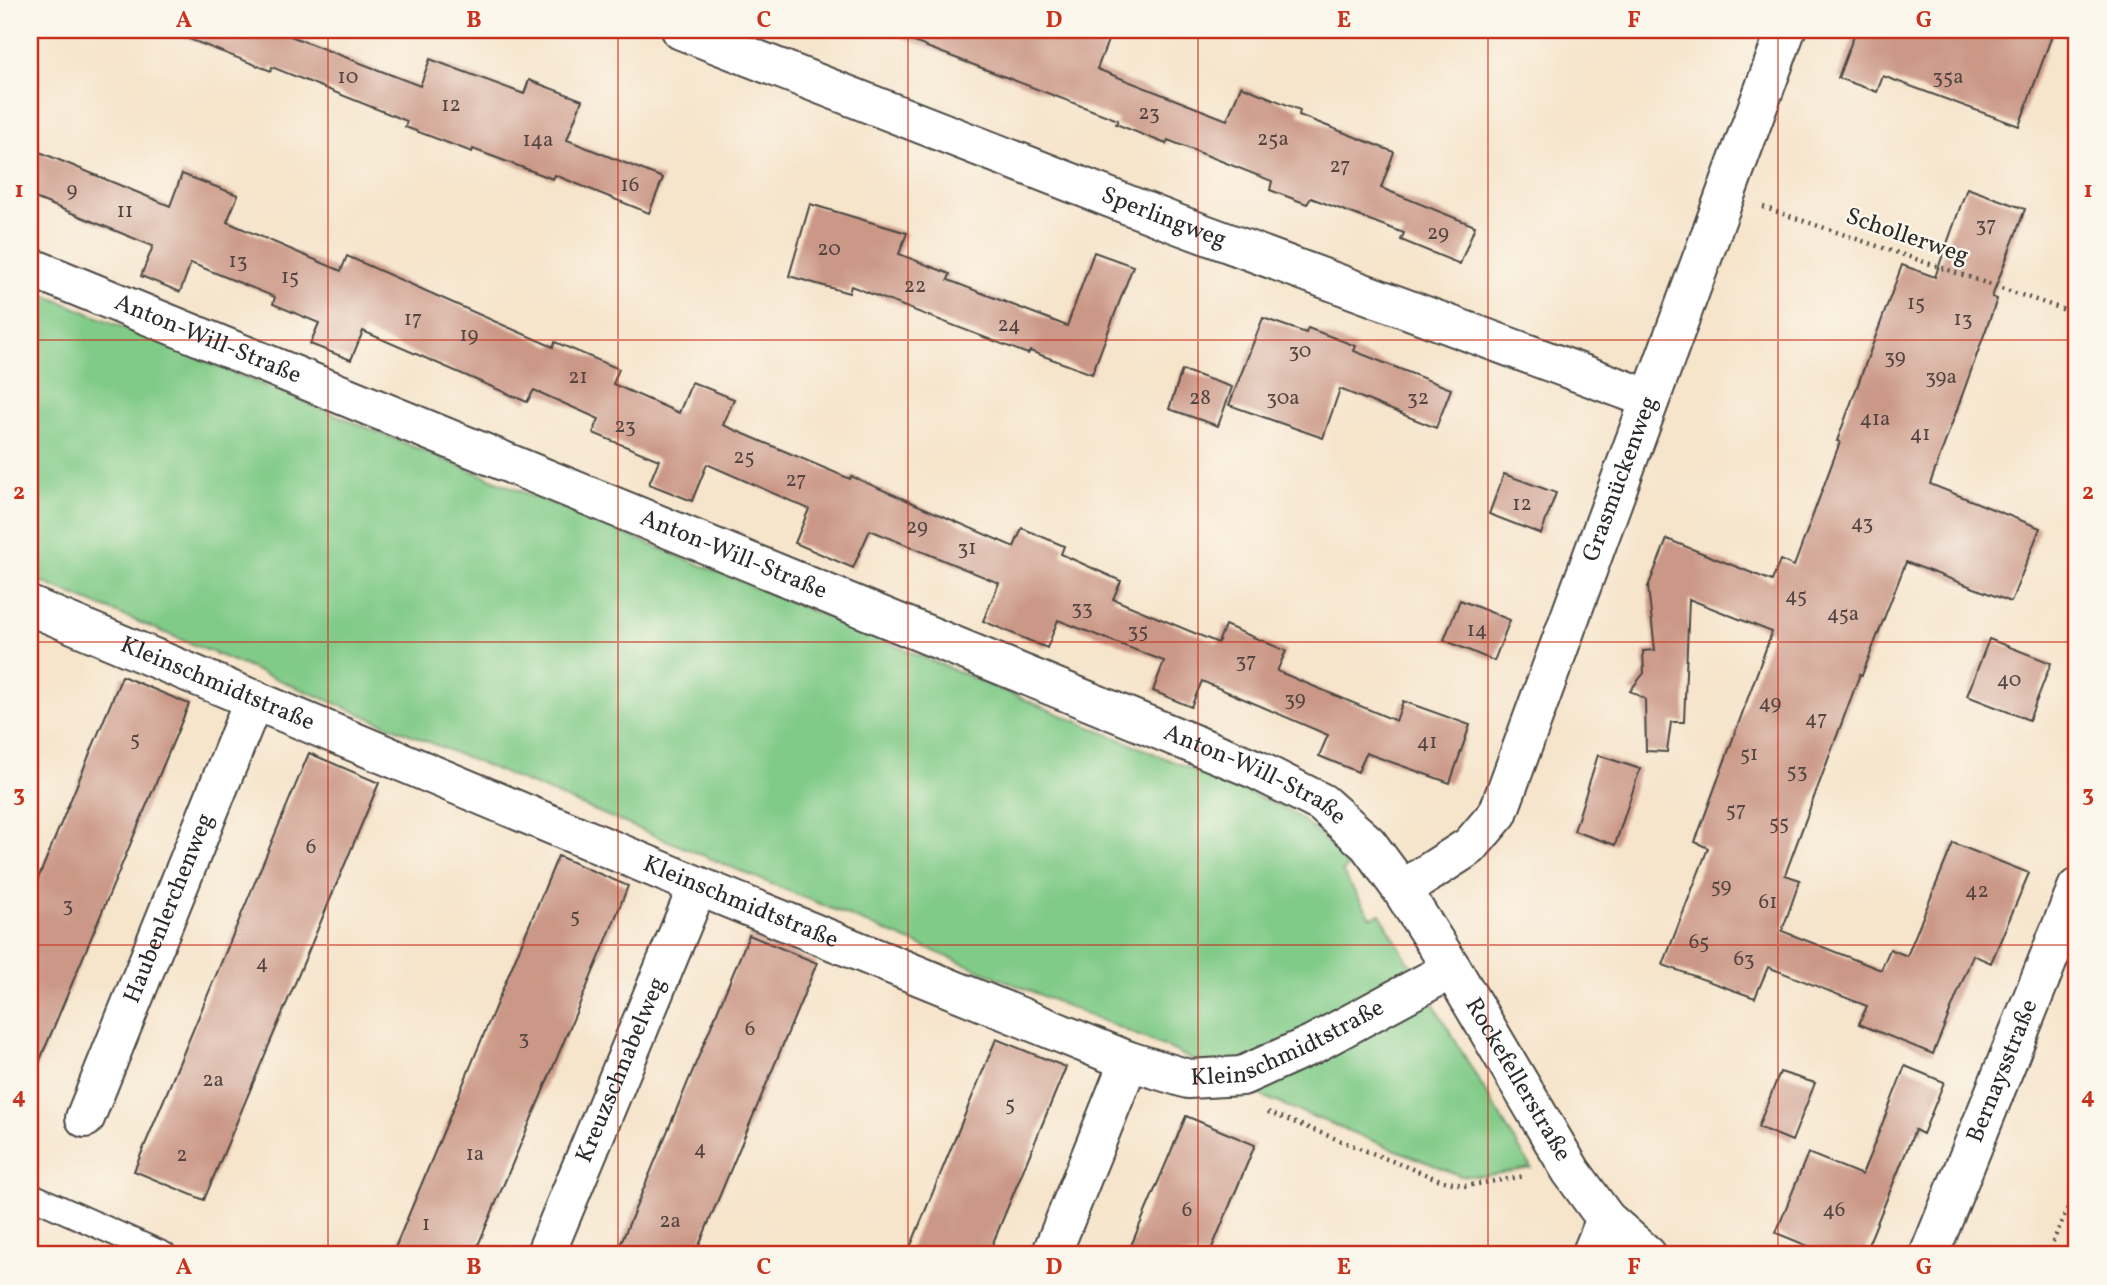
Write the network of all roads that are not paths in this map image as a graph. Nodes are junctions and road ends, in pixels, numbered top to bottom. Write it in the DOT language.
graph roads {
  1 [pos="681,30"];
  2 [pos="1786,30"];
  3 [pos="30,267"];
  4 [pos="1650,399"];
  5 [pos="30,606"];
  6 [pos="254,699"];
  7 [pos="698,886"];
  8 [pos="2077,888"];
  9 [pos="1402,890"];
  10 [pos="1452,969"];
  11 [pos="1129,1061"];
  12 [pos="85,1118"];
  13 [pos="30,1195"];
  14 [pos="1606,1219"];
  15 [pos="164,1255"];
  16 [pos="545,1255"];
  17 [pos="1051,1255"];
  18 [pos="1591,1255"];
  19 [pos="1647,1255"];
  20 [pos="1928,1255"];
  1 -- 4 [label="street, Sperlingweg"];
  2 -- 4 [label="street, Grasmückenweg"];
  3 -- 9 [label="street, Anton-Will-Straße"];
  4 -- 9 [label="street, Grasmückenweg"];
  5 -- 6 [label="street, Kleinschmidtstraße"];
  6 -- 7 [label="street, Kleinschmidtstraße"];
  6 -- 12 [label="street, Haubenlerchenweg"];
  7 -- 11 [label="street, Kleinschmidtstraße"];
  7 -- 16 [label="street, Kreuzschnabelweg"];
  8 -- 20 [label="street, Bernaysstraße"];
  9 -- 10 [label="street, Rockefellerstraße"];
  10 -- 11 [label="street, Kleinschmidtstraße"];
  10 -- 14 [label="street, Rockefellerstraße"];
  11 -- 17 [label="street"];
  13 -- 15 [label="lane"];
  14 -- 18 [label="street"];
  14 -- 19 [label="street, Rockefellerstraße"];
}
